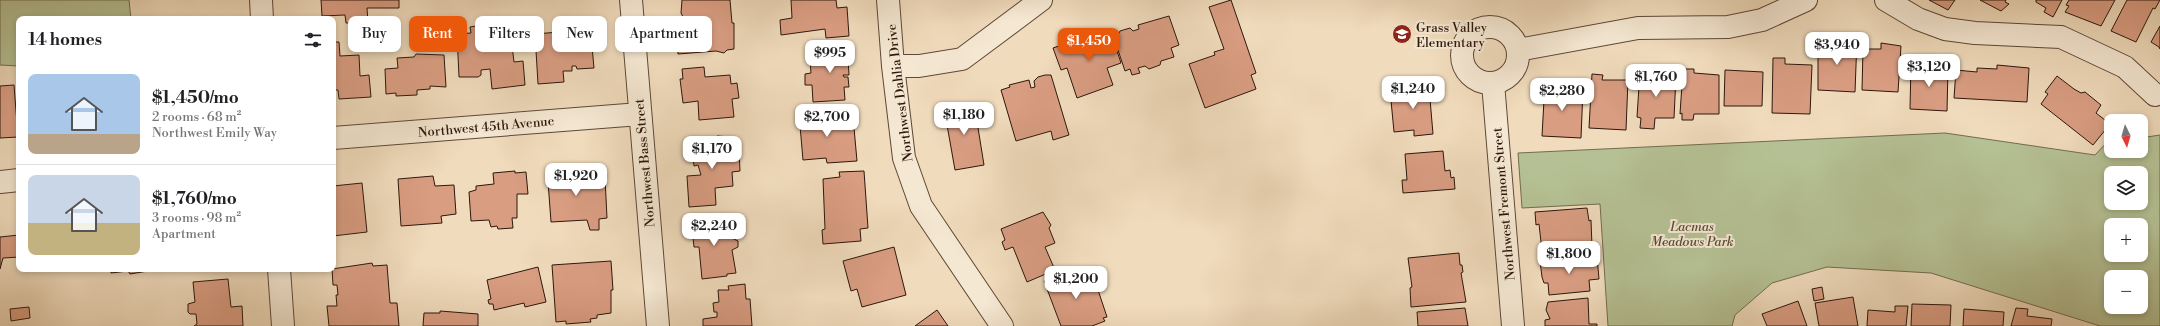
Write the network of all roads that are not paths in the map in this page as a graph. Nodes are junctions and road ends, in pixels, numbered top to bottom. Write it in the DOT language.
graph roads {
  1 [pos="261,0"];
  2 [pos="631,0"];
  3 [pos="888,0"];
  4 [pos="1041,0"];
  5 [pos="1806,0"];
  6 [pos="1886,0"];
  7 [pos="262,16"];
  8 [pos="1518,50"];
  9 [pos="893,66"];
  10 [pos="1493,83"];
  11 [pos="2155,95"];
  12 [pos="640,114"];
  13 [pos="336,138"];
  14 [pos="16,180"];
  15 [pos="0,182"];
  16 [pos="278,272"];
  17 [pos="283,326"];
  18 [pos="658,326"];
  19 [pos="1002,326"];
  20 [pos="1513,326"];
  1 -- 7 [label="street"];
  2 -- 12 [label="street, Northwest Bass Street"];
  3 -- 9 [label="street, Northwest Dahlia Drive"];
  4 -- 9 [label="street"];
  5 -- 8 [label="street"];
  6 -- 11 [label="street"];
  8 -- 10 [label="street"];
  8 -- 10 [label="street"];
  9 -- 19 [label="street, Northwest Dahlia Drive"];
  10 -- 20 [label="street, Northwest Fremont Street"];
  12 -- 13 [label="street, Northwest 45th Avenue"];
  12 -- 18 [label="street, Northwest Bass Street"];
  14 -- 15 [label="street"];
  16 -- 17 [label="street"];
}
